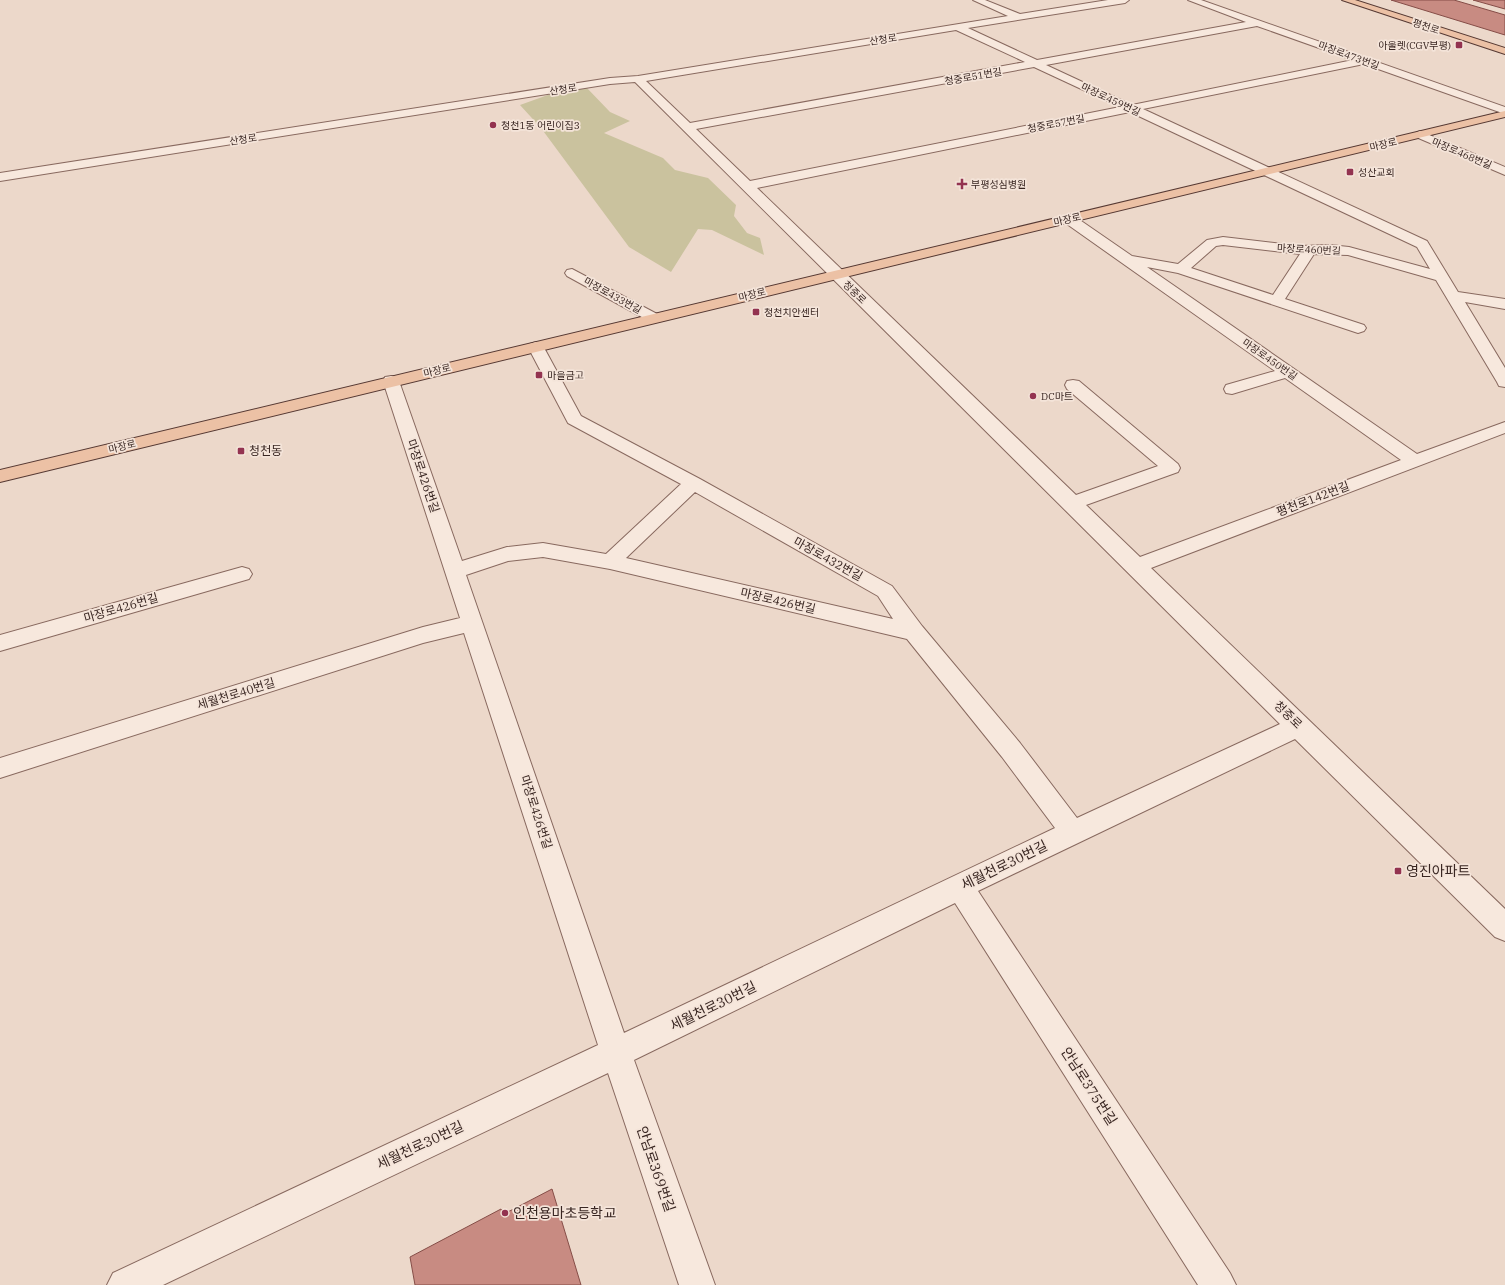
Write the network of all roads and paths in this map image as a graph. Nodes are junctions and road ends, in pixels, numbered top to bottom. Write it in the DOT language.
graph roads {
  1 [pos="977,0"];
  2 [pos="1125,0"];
  3 [pos="1192,0"];
  4 [pos="1346,0"];
  5 [pos="1018,18"];
  6 [pos="1258,23"];
  7 [pos="957,27"];
  8 [pos="1505,51"];
  9 [pos="1365,61"];
  10 [pos="1036,64"];
  11 [pos="638,79"];
  12 [pos="1131,108"];
  13 [pos="1505,111"];
  14 [pos="1505,114"];
  15 [pos="687,127"];
  16 [pos="1420,135"];
  17 [pos="1505,171"];
  18 [pos="1266,172"];
  19 [pos="0,177"];
  20 [pos="747,186"];
  21 [pos="1069,219"];
  22 [pos="1310,249"];
  23 [pos="1125,258"];
  24 [pos="1181,269"];
  25 [pos="572,273"];
  26 [pos="837,274"];
  27 [pos="1443,277"];
  28 [pos="1454,296"];
  29 [pos="1276,301"];
  30 [pos="1504,303"];
  31 [pos="654,318"];
  32 [pos="1358,328"];
  33 [pos="536,347"];
  34 [pos="1288,372"];
  35 [pos="392,381"];
  36 [pos="1505,382"];
  37 [pos="1073,384"];
  38 [pos="1232,389"];
  39 [pos="1500,433"];
  40 [pos="1415,461"];
  41 [pos="0,476"];
  42 [pos="693,483"];
  43 [pos="1071,504"];
  44 [pos="610,562"];
  45 [pos="1136,566"];
  46 [pos="455,571"];
  47 [pos="242,574"];
  48 [pos="472,623"];
  49 [pos="914,632"];
  50 [pos="0,643"];
  51 [pos="1300,726"];
  52 [pos="0,768"];
  53 [pos="1073,832"];
  54 [pos="960,887"];
  55 [pos="1505,928"];
  56 [pos="616,1053"];
  57 [pos="125,1285"];
  58 [pos="697,1285"];
  59 [pos="1218,1285"];
  1 -- 5 [label="street"];
  2 -- 5 [label="street, 산청로"];
  3 -- 6 [label="street, 마장로473번길"];
  4 -- 8 [label="main road, 평천로"];
  5 -- 7 [label="street, 산청로"];
  6 -- 9 [label="street, 마장로473번길"];
  6 -- 10 [label="street, 청중로51번길"];
  7 -- 10 [label="street, 마장로459번길"];
  7 -- 11 [label="street, 산청로"];
  9 -- 12 [label="street, 청중로57번길"];
  9 -- 13 [label="street, 마장로473번길"];
  10 -- 12 [label="street, 마장로459번길"];
  10 -- 15 [label="street, 청중로51번길"];
  11 -- 15 [label="street, 청중로"];
  11 -- 19 [label="street, 산청로"];
  12 -- 18 [label="street, 마장로459번길"];
  12 -- 20 [label="street, 청중로57번길"];
  14 -- 16 [label="main road, 마장로"];
  15 -- 20 [label="street, 청중로"];
  16 -- 17 [label="street, 마장로468번길"];
  16 -- 18 [label="main road, 마장로"];
  18 -- 21 [label="main road, 마장로"];
  18 -- 27 [label="street"];
  20 -- 26 [label="street, 청중로"];
  21 -- 23 [label="street, 마장로450번길"];
  21 -- 26 [label="main road, 마장로"];
  22 -- 24 [label="street, 마장로460번길"];
  22 -- 27 [label="street, 마장로460번길"];
  22 -- 29 [label="street"];
  23 -- 24 [label="street, 마장로450번길"];
  23 -- 34 [label="street, 마장로450번길"];
  24 -- 29 [label="street, 마장로450번길"];
  25 -- 31 [label="street, 마장로433번길"];
  26 -- 31 [label="main road, 마장로"];
  26 -- 43 [label="street, 청중로"];
  27 -- 28 [label="street"];
  28 -- 30 [label="street"];
  28 -- 36 [label="street"];
  29 -- 32 [label="street, 마장로450번길"];
  31 -- 33 [label="main road, 마장로"];
  33 -- 35 [label="main road, 마장로"];
  33 -- 42 [label="street, 마장로432번길"];
  34 -- 38 [label="street"];
  34 -- 40 [label="street, 마장로450번길"];
  35 -- 41 [label="main road, 마장로"];
  35 -- 46 [label="street, 마장로426번길"];
  37 -- 43 [label="street"];
  39 -- 40 [label="street, 평천로142번길"];
  40 -- 45 [label="street, 평천로142번길"];
  42 -- 44 [label="street"];
  42 -- 49 [label="street, 마장로432번길"];
  43 -- 45 [label="street, 청중로"];
  44 -- 46 [label="street, 마장로426번길"];
  44 -- 49 [label="street, 마장로426번길"];
  45 -- 51 [label="street, 청중로"];
  46 -- 48 [label="street, 마장로426번길"];
  47 -- 50 [label="street, 마장로426번길"];
  48 -- 52 [label="street, 세월천로40번길"];
  48 -- 56 [label="street, 마장로426번길"];
  49 -- 53 [label="street, 마장로432번길"];
  51 -- 53 [label="street, 세월천로30번길"];
  51 -- 55 [label="street, 청중로"];
  53 -- 54 [label="street, 세월천로30번길"];
  54 -- 56 [label="street, 세월천로30번길"];
  54 -- 59 [label="street, 안남로375번길"];
  56 -- 57 [label="street, 세월천로30번길"];
  56 -- 58 [label="street, 안남로369번길"];
}
